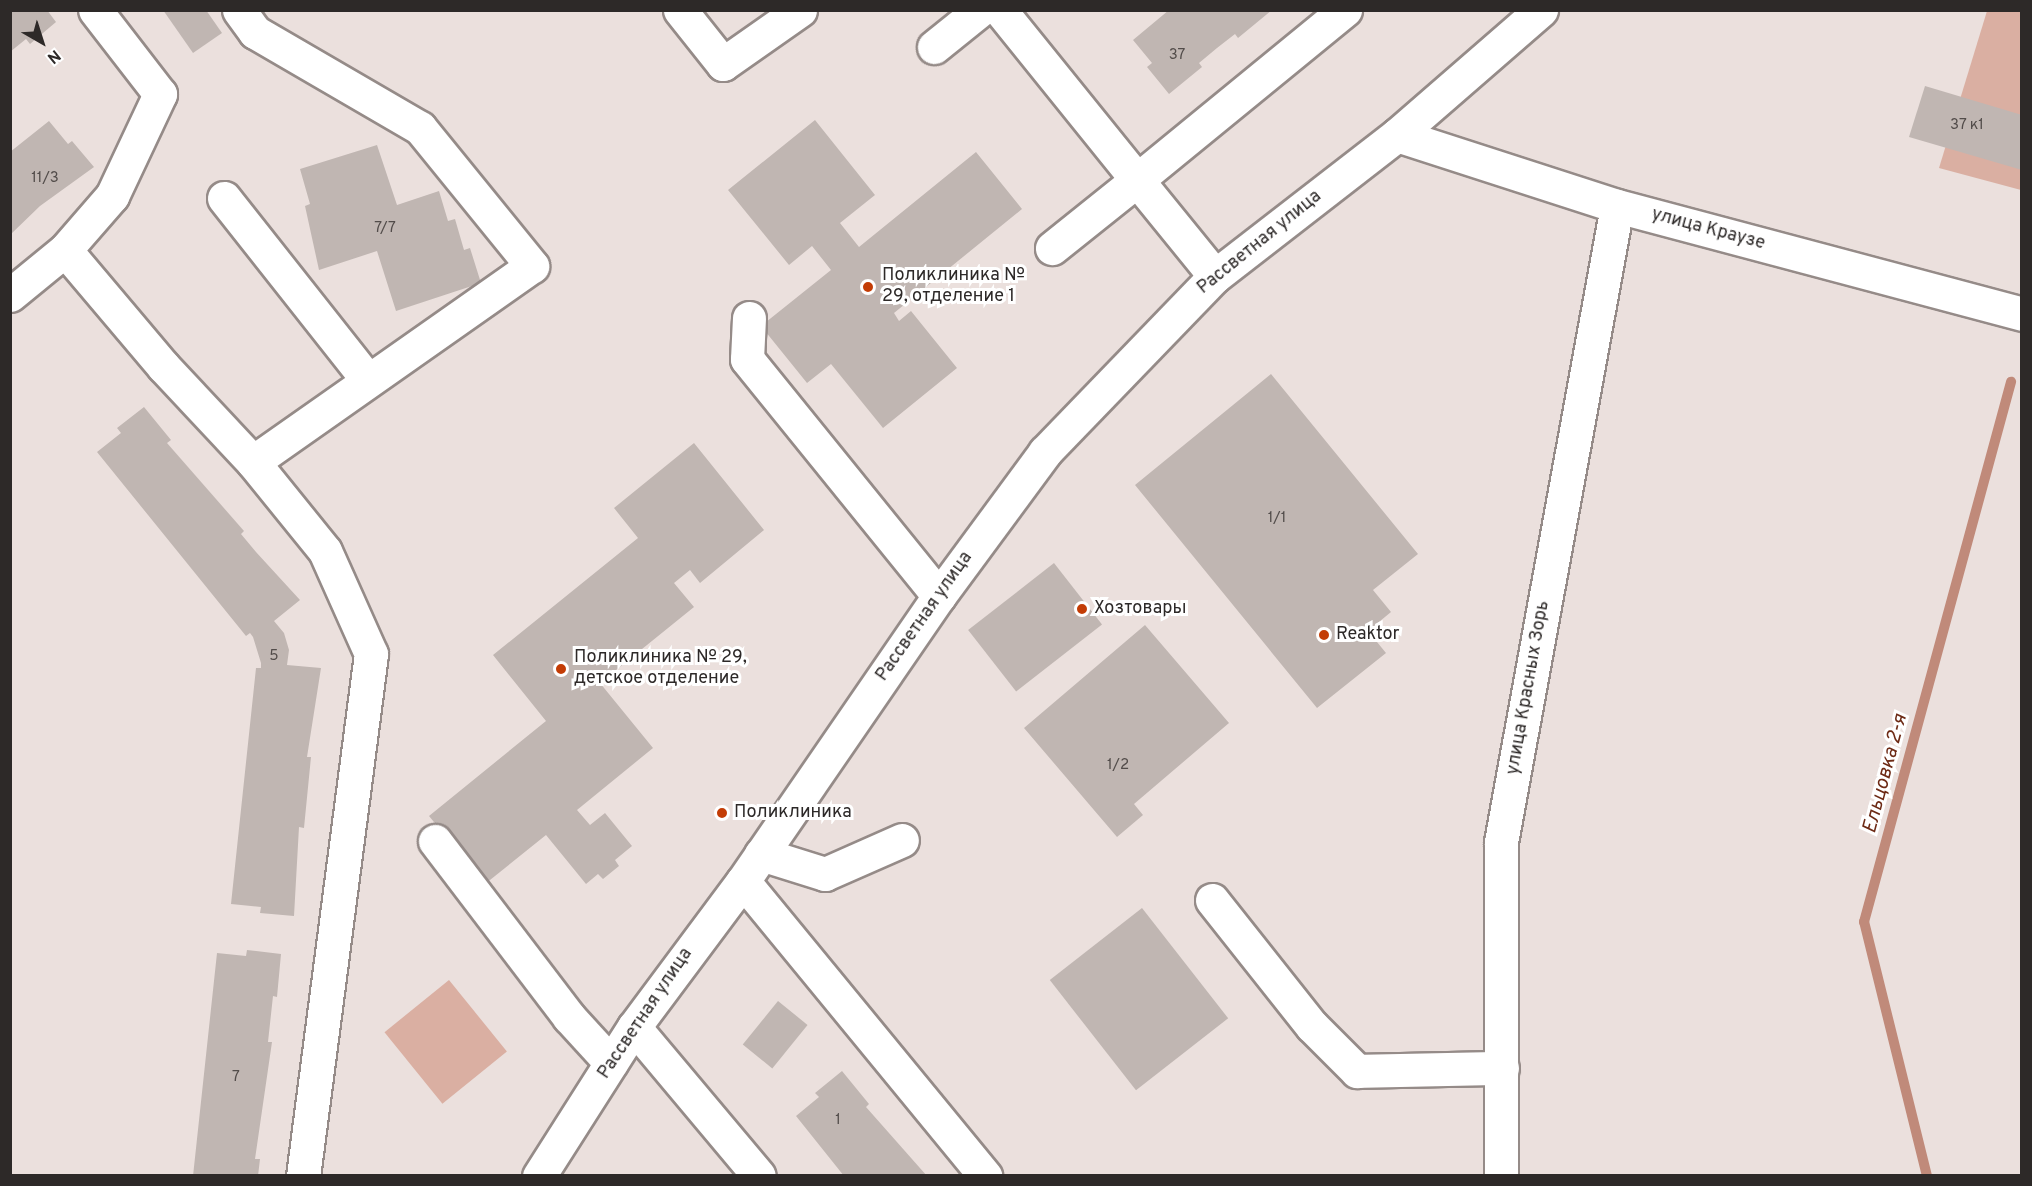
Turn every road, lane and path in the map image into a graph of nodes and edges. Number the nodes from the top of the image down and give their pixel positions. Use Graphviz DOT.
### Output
graph roads {
  1 [pos="95,10"];
  2 [pos="239,10"];
  3 [pos="680,10"];
  4 [pos="800,10"];
  5 [pos="980,10"];
  6 [pos="1000,10"];
  7 [pos="1346,10"];
  8 [pos="1541,10"];
  9 [pos="934,47"];
  10 [pos="1397,135"];
  11 [pos="1137,180"];
  12 [pos="224,198"];
  13 [pos="1617,206"];
  14 [pos="1052,248"];
  15 [pos="65,250"];
  16 [pos="1215,276"];
  17 [pos="10,295"];
  18 [pos="2022,314"];
  19 [pos="748,318"];
  20 [pos="367,380"];
  21 [pos="253,462"];
  22 [pos="939,596"];
  23 [pos="902,840"];
  24 [pos="435,841"];
  25 [pos="761,854"];
  26 [pos="743,881"];
  27 [pos="1212,900"];
  28 [pos="634,1027"];
  29 [pos="611,1063"];
  30 [pos="1502,1068"];
  31 [pos="303,1176"];
  32 [pos="539,1176"];
  33 [pos="759,1176"];
  34 [pos="985,1176"];
  35 [pos="1501,1176"];
  1 -- 15 [label="main road"];
  2 -- 20 [label="main road"];
  3 -- 4 [label="main road"];
  5 -- 9 [label="main road"];
  6 -- 11 [label="main road"];
  7 -- 11 [label="main road"];
  8 -- 10 [label="main road, Рассветная улица"];
  10 -- 13 [label="main road, улица Краузе"];
  10 -- 16 [label="main road, Рассветная улица"];
  11 -- 14 [label="main road"];
  11 -- 16 [label="main road"];
  12 -- 20 [label="main road"];
  13 -- 18 [label="main road, улица Краузе"];
  13 -- 30 [label="main road, улица Красных Зорь"];
  15 -- 17 [label="main road"];
  15 -- 21 [label="main road"];
  16 -- 22 [label="main road, Рассветная улица"];
  19 -- 22 [label="main road"];
  20 -- 21 [label="main road"];
  21 -- 31 [label="main road"];
  22 -- 25 [label="main road, Рассветная улица"];
  23 -- 25 [label="main road"];
  24 -- 29 [label="main road"];
  25 -- 26 [label="main road, Рассветная улица"];
  26 -- 28 [label="main road, Рассветная улица"];
  26 -- 34 [label="main road"];
  27 -- 30 [label="main road"];
  28 -- 29 [label="main road, Рассветная улица"];
  28 -- 33 [label="main road"];
  29 -- 32 [label="main road, Рассветная улица"];
  30 -- 35 [label="main road, улица Красных Зорь"];
}
